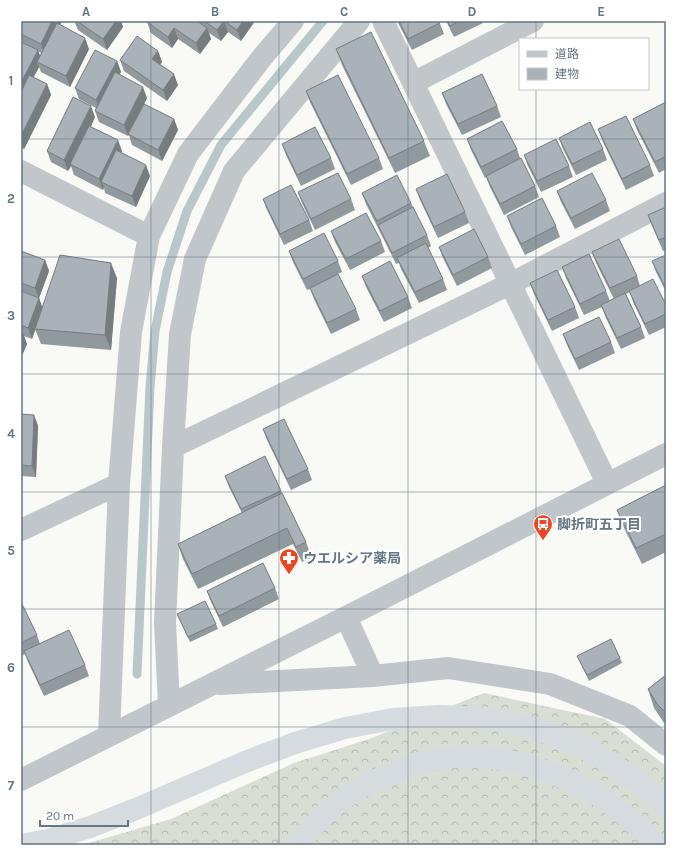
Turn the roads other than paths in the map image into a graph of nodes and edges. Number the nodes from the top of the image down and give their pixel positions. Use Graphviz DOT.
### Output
graph roads {
  1 [pos="293,21"];
  2 [pos="359,21"];
  3 [pos="383,21"];
  4 [pos="533,21"];
  5 [pos="413,83"];
  6 [pos="21,172"];
  7 [pos="666,203"];
  8 [pos="149,236"];
  9 [pos="510,284"];
  10 [pos="173,447"];
  11 [pos="666,454"];
  12 [pos="607,483"];
  13 [pos="119,484"];
  14 [pos="21,530"];
  15 [pos="346,617"];
  16 [pos="373,676"];
  17 [pos="210,684"];
  18 [pos="169,705"];
  19 [pos="109,736"];
  20 [pos="666,745"];
  21 [pos="21,780"];
  22 [pos="666,806"];
  23 [pos="21,845"];
  24 [pos="297,845"];
  25 [pos="657,845"];
  1 -- 8 [label="street"];
  2 -- 10 [label="street"];
  3 -- 5 [label="street"];
  4 -- 5 [label="street"];
  5 -- 9 [label="street"];
  6 -- 8 [label="street"];
  7 -- 9 [label="street"];
  8 -- 13 [label="street"];
  9 -- 10 [label="street"];
  9 -- 12 [label="street"];
  10 -- 18 [label="street"];
  11 -- 12 [label="street"];
  12 -- 15 [label="street"];
  13 -- 14 [label="street"];
  13 -- 19 [label="street"];
  15 -- 16 [label="street"];
  15 -- 17 [label="street"];
  16 -- 17 [label="street"];
  16 -- 20 [label="street"];
  17 -- 18 [label="street"];
  18 -- 19 [label="street"];
  19 -- 21 [label="street"];
  22 -- 23 [label="highway"];
  24 -- 25 [label="highway"];
}
